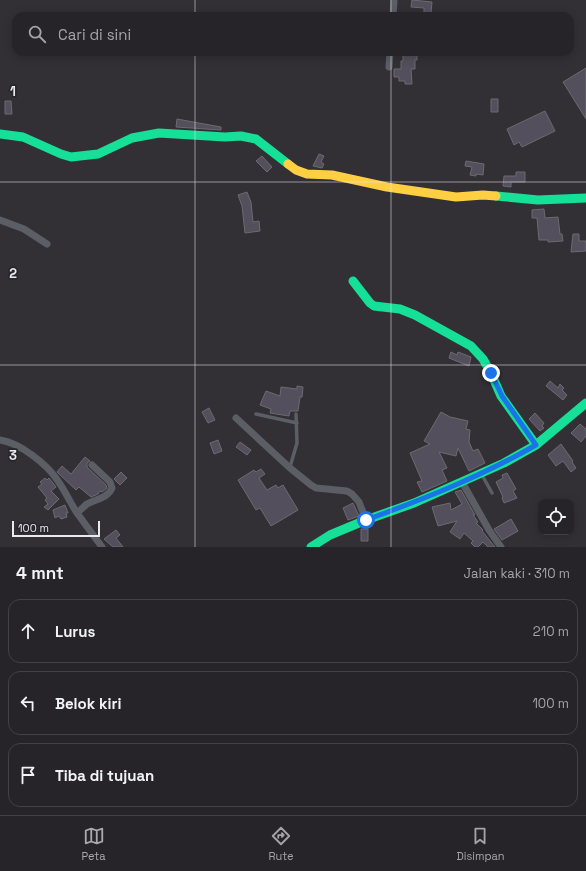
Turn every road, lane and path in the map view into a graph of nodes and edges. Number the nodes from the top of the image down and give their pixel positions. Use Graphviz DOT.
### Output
graph roads {
  1 [pos="394,0"];
  2 [pos="393,12"];
  3 [pos="390,56"];
  4 [pos="389,67"];
  5 [pos="0,134"];
  6 [pos="586,198"];
  7 [pos="0,220"];
  8 [pos="47,244"];
  9 [pos="353,281"];
  10 [pos="586,403"];
  11 [pos="256,414"];
  12 [pos="296,414"];
  13 [pos="236,418"];
  14 [pos="297,424"];
  15 [pos="0,440"];
  16 [pos="536,445"];
  17 [pos="92,465"];
  18 [pos="290,468"];
  19 [pos="481,474"];
  20 [pos="462,482"];
  21 [pos="492,493"];
  22 [pos="77,513"];
  23 [pos="366,520"];
  24 [pos="102,547"];
  25 [pos="311,547"];
  26 [pos="501,547"];
  1 -- 2 [label="street"];
  3 -- 4 [label="street"];
  5 -- 6 [label="street"];
  7 -- 8 [label="street"];
  9 -- 16 [label="street"];
  10 -- 16 [label="street"];
  11 -- 14 [label="lane"];
  12 -- 14 [label="lane"];
  13 -- 18 [label="street"];
  14 -- 18 [label="lane"];
  15 -- 22 [label="street"];
  16 -- 19 [label="street"];
  17 -- 22 [label="street"];
  18 -- 23 [label="street"];
  19 -- 20 [label="street"];
  19 -- 21 [label="lane"];
  20 -- 23 [label="street"];
  20 -- 26 [label="street"];
  22 -- 24 [label="street"];
  23 -- 25 [label="street"];
}
